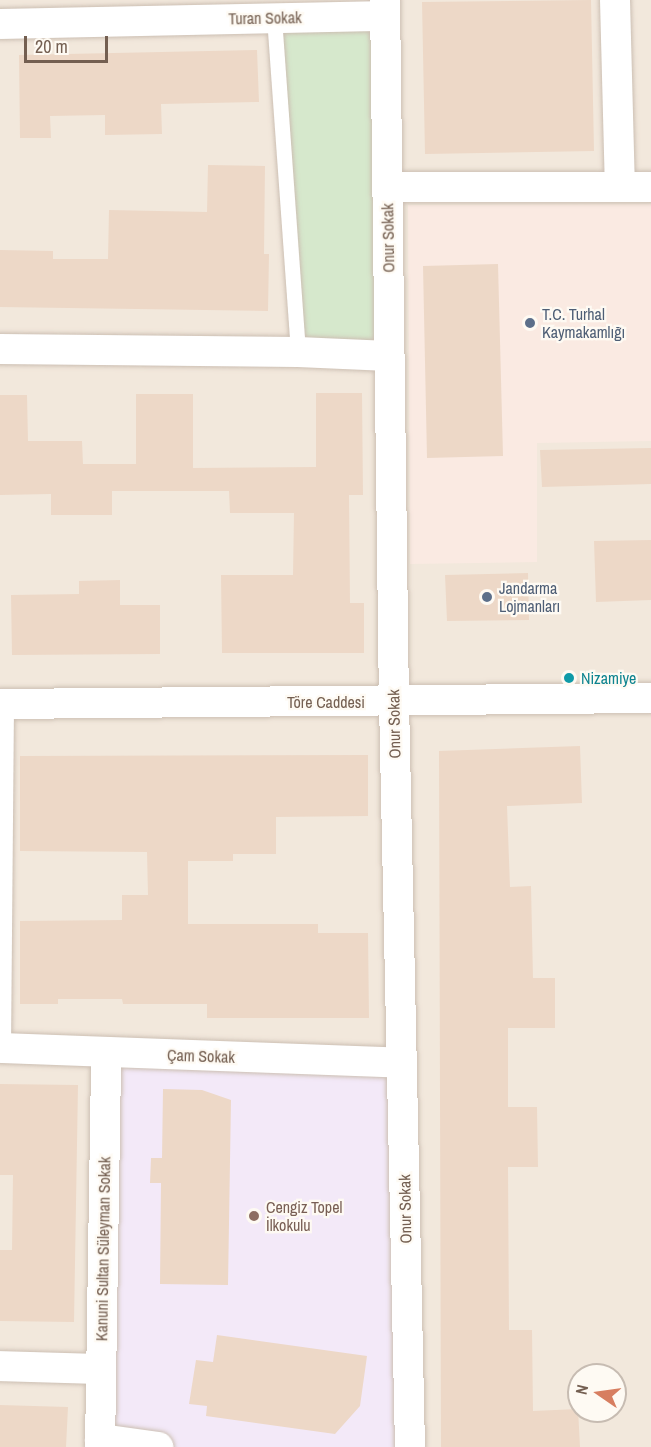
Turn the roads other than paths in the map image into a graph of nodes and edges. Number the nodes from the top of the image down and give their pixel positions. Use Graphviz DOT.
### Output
graph roads {
  1 [pos="615,0"];
  2 [pos="385,8"];
  3 [pos="274,17"];
  4 [pos="0,24"];
  5 [pos="387,187"];
  6 [pos="620,187"];
  7 [pos="651,187"];
  8 [pos="0,349"];
  9 [pos="298,352"];
  10 [pos="389,356"];
  11 [pos="651,698"];
  12 [pos="394,702"];
  13 [pos="3,704"];
  14 [pos="2,1048"];
  15 [pos="106,1052"];
  16 [pos="402,1063"];
  17 [pos="0,1366"];
  18 [pos="101,1370"];
  19 [pos="100,1443"];
  20 [pos="158,1447"];
  21 [pos="410,1447"];
  1 -- 6 [label="street"];
  2 -- 3 [label="street, Turan Sokak"];
  2 -- 5 [label="street, Onur Sokak"];
  3 -- 4 [label="street, Turan Sokak"];
  3 -- 9 [label="lane"];
  5 -- 6 [label="street"];
  5 -- 10 [label="street, Onur Sokak"];
  6 -- 7 [label="street"];
  8 -- 9 [label="street"];
  9 -- 10 [label="street"];
  10 -- 12 [label="street, Onur Sokak"];
  11 -- 12 [label="street, Töre Caddesi"];
  12 -- 13 [label="street, Töre Caddesi"];
  12 -- 16 [label="street, Onur Sokak"];
  13 -- 14 [label="lane"];
  14 -- 15 [label="street, Çam Sokak"];
  15 -- 16 [label="street, Çam Sokak"];
  15 -- 18 [label="street, Kanuni Sultan Süleyman Sokak"];
  16 -- 21 [label="street, Onur Sokak"];
  17 -- 18 [label="street"];
  18 -- 19 [label="street, Kanuni Sultan Süleyman Sokak"];
  19 -- 20 [label="street"];
}
